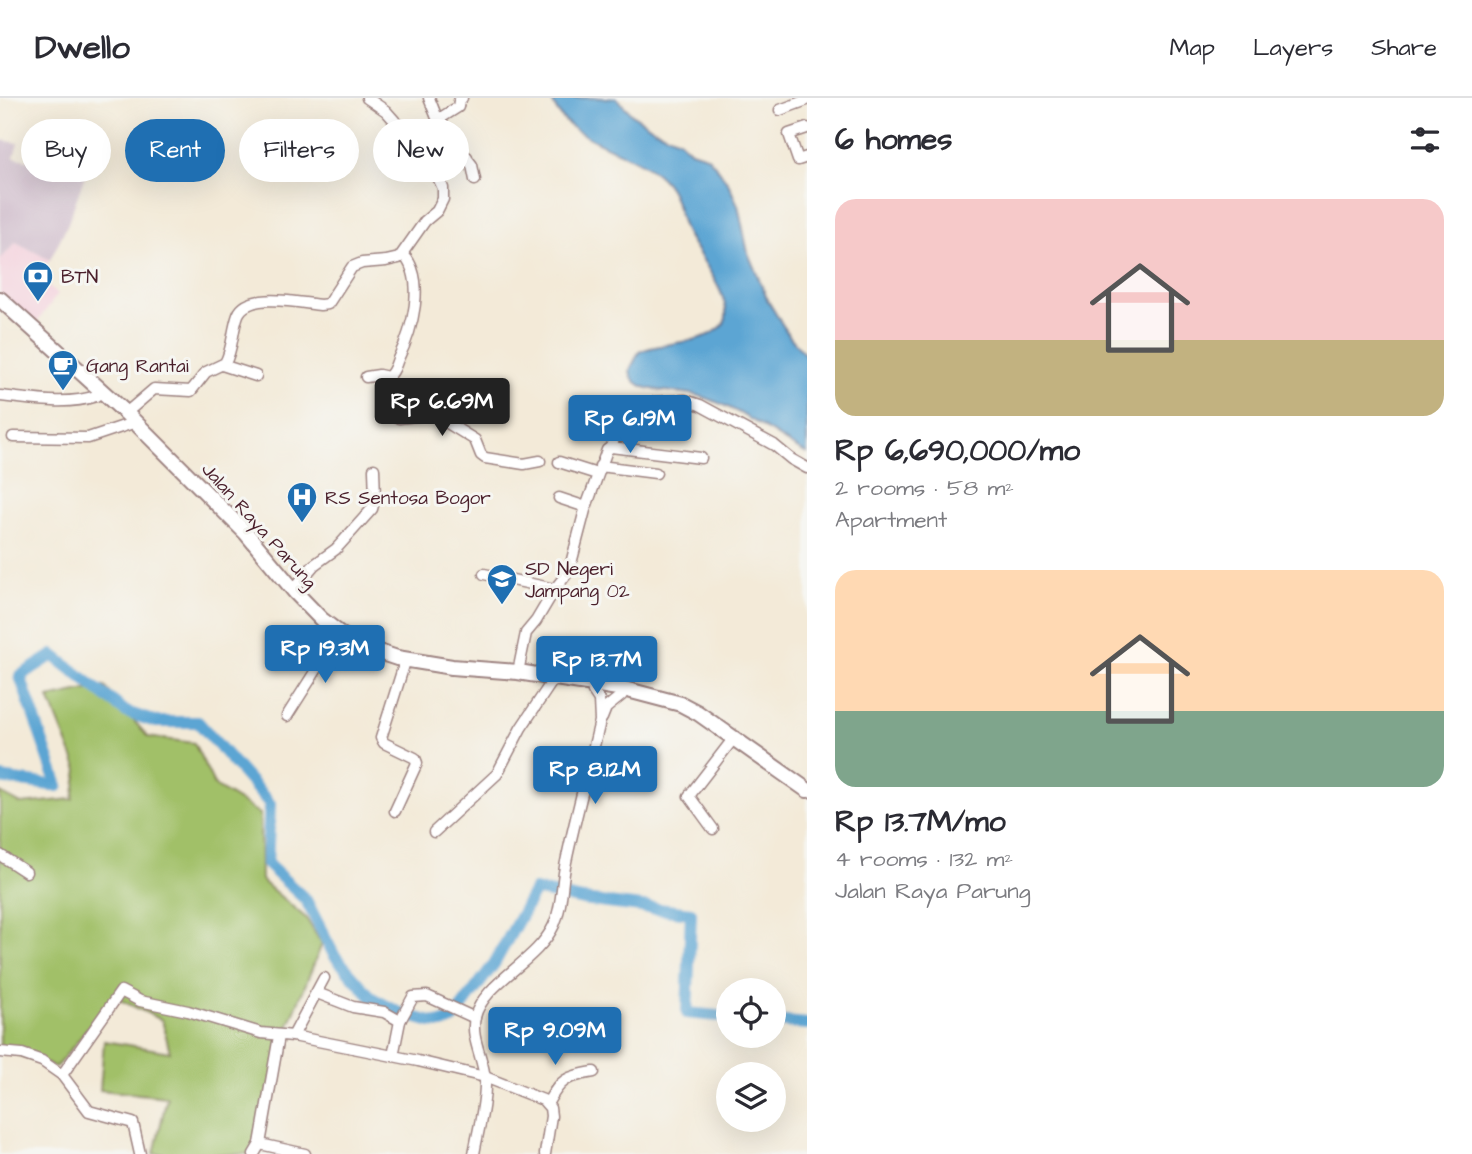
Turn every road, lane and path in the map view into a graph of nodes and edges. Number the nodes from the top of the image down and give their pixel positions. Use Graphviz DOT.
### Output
graph roads {
  1 [pos="368,98"];
  2 [pos="429,98"];
  3 [pos="462,98"];
  4 [pos="800,100"];
  5 [pos="780,110"];
  6 [pos="393,119"];
  7 [pos="439,119"];
  8 [pos="440,119"];
  9 [pos="807,128"];
  10 [pos="807,157"];
  11 [pos="469,160"];
  12 [pos="475,180"];
  13 [pos="441,182"];
  14 [pos="403,254"];
  15 [pos="0,299"];
  16 [pos="0,310"];
  17 [pos="222,365"];
  18 [pos="256,376"];
  19 [pos="366,377"];
  20 [pos="387,377"];
  21 [pos="96,396"];
  22 [pos="0,397"];
  23 [pos="128,418"];
  24 [pos="13,438"];
  25 [pos="611,447"];
  26 [pos="701,458"];
  27 [pos="540,461"];
  28 [pos="559,462"];
  29 [pos="807,468"];
  30 [pos="374,469"];
  31 [pos="599,470"];
  32 [pos="656,473"];
  33 [pos="559,498"];
  34 [pos="586,507"];
  35 [pos="261,556"];
  36 [pos="484,574"];
  37 [pos="555,589"];
  38 [pos="293,590"];
  39 [pos="337,637"];
  40 [pos="404,665"];
  41 [pos="518,672"];
  42 [pos="551,683"];
  43 [pos="593,691"];
  44 [pos="622,695"];
  45 [pos="287,716"];
  46 [pos="600,721"];
  47 [pos="730,743"];
  48 [pos="807,790"];
  49 [pos="807,797"];
  50 [pos="395,811"];
  51 [pos="713,829"];
  52 [pos="433,832"];
  53 [pos="0,855"];
  54 [pos="26,872"];
  55 [pos="324,978"];
  56 [pos="317,993"];
  57 [pos="470,1015"];
  58 [pos="401,1021"];
  59 [pos="279,1036"];
  60 [pos="293,1036"];
  61 [pos="0,1052"];
  62 [pos="393,1056"];
  63 [pos="594,1072"];
  64 [pos="62,1075"];
  65 [pos="485,1077"];
  66 [pos="547,1104"];
  67 [pos="260,1144"];
  68 [pos="140,1154"];
  69 [pos="254,1154"];
  70 [pos="305,1154"];
  71 [pos="474,1154"];
  72 [pos="545,1154"];
  1 -- 6 [label="street"];
  2 -- 7 [label="street"];
  3 -- 8 [label="street"];
  4 -- 5 [label="street"];
  9 -- 10 [label="street"];
  11 -- 12 [label="street"];
  13 -- 14 [label="street"];
  14 -- 17 [label="street"];
  14 -- 20 [label="street"];
  15 -- 23 [label="highway, Jalan Raya Parung"];
  16 -- 21 [label="highway, Jalan Raya Parung"];
  17 -- 18 [label="street"];
  17 -- 23 [label="street"];
  19 -- 20 [label="street"];
  20 -- 27 [label="street"];
  21 -- 22 [label="street"];
  21 -- 23 [label="highway, Jalan Raya Parung"];
  23 -- 24 [label="street"];
  23 -- 35 [label="highway, Jalan Raya Parung"];
  25 -- 26 [label="street"];
  25 -- 29 [label="street"];
  25 -- 31 [label="street"];
  28 -- 31 [label="street"];
  30 -- 38 [label="street"];
  31 -- 32 [label="street"];
  31 -- 34 [label="street"];
  33 -- 34 [label="street"];
  34 -- 37 [label="street"];
  35 -- 38 [label="highway, Jalan Raya Parung"];
  35 -- 39 [label="highway, Jalan Raya Parung"];
  36 -- 37 [label="street"];
  37 -- 41 [label="street"];
  38 -- 41 [label="highway, Jalan Raya Parung"];
  39 -- 40 [label="highway, Jalan Raya Parung"];
  39 -- 45 [label="street"];
  40 -- 42 [label="highway, Jalan Raya Parung"];
  40 -- 50 [label="street"];
  41 -- 48 [label="highway, Jalan Raya Parung"];
  42 -- 43 [label="highway, Jalan Raya Parung"];
  42 -- 52 [label="street"];
  43 -- 44 [label="highway, Jalan Raya Parung"];
  43 -- 46 [label="street"];
  44 -- 46 [label="street"];
  44 -- 47 [label="highway, Jalan Raya Parung"];
  46 -- 57 [label="street"];
  47 -- 49 [label="highway, Jalan Raya Parung"];
  47 -- 51 [label="street"];
  53 -- 54 [label="street"];
  55 -- 56 [label="street"];
  56 -- 58 [label="street"];
  56 -- 60 [label="street"];
  57 -- 58 [label="street"];
  57 -- 65 [label="street"];
  58 -- 62 [label="street"];
  59 -- 60 [label="street"];
  59 -- 64 [label="street"];
  59 -- 67 [label="street"];
  60 -- 62 [label="street"];
  61 -- 64 [label="street"];
  62 -- 65 [label="street"];
  63 -- 66 [label="street"];
  64 -- 68 [label="street"];
  65 -- 66 [label="street"];
  65 -- 71 [label="street"];
  66 -- 72 [label="street"];
  67 -- 69 [label="street"];
  67 -- 70 [label="street"];
}
